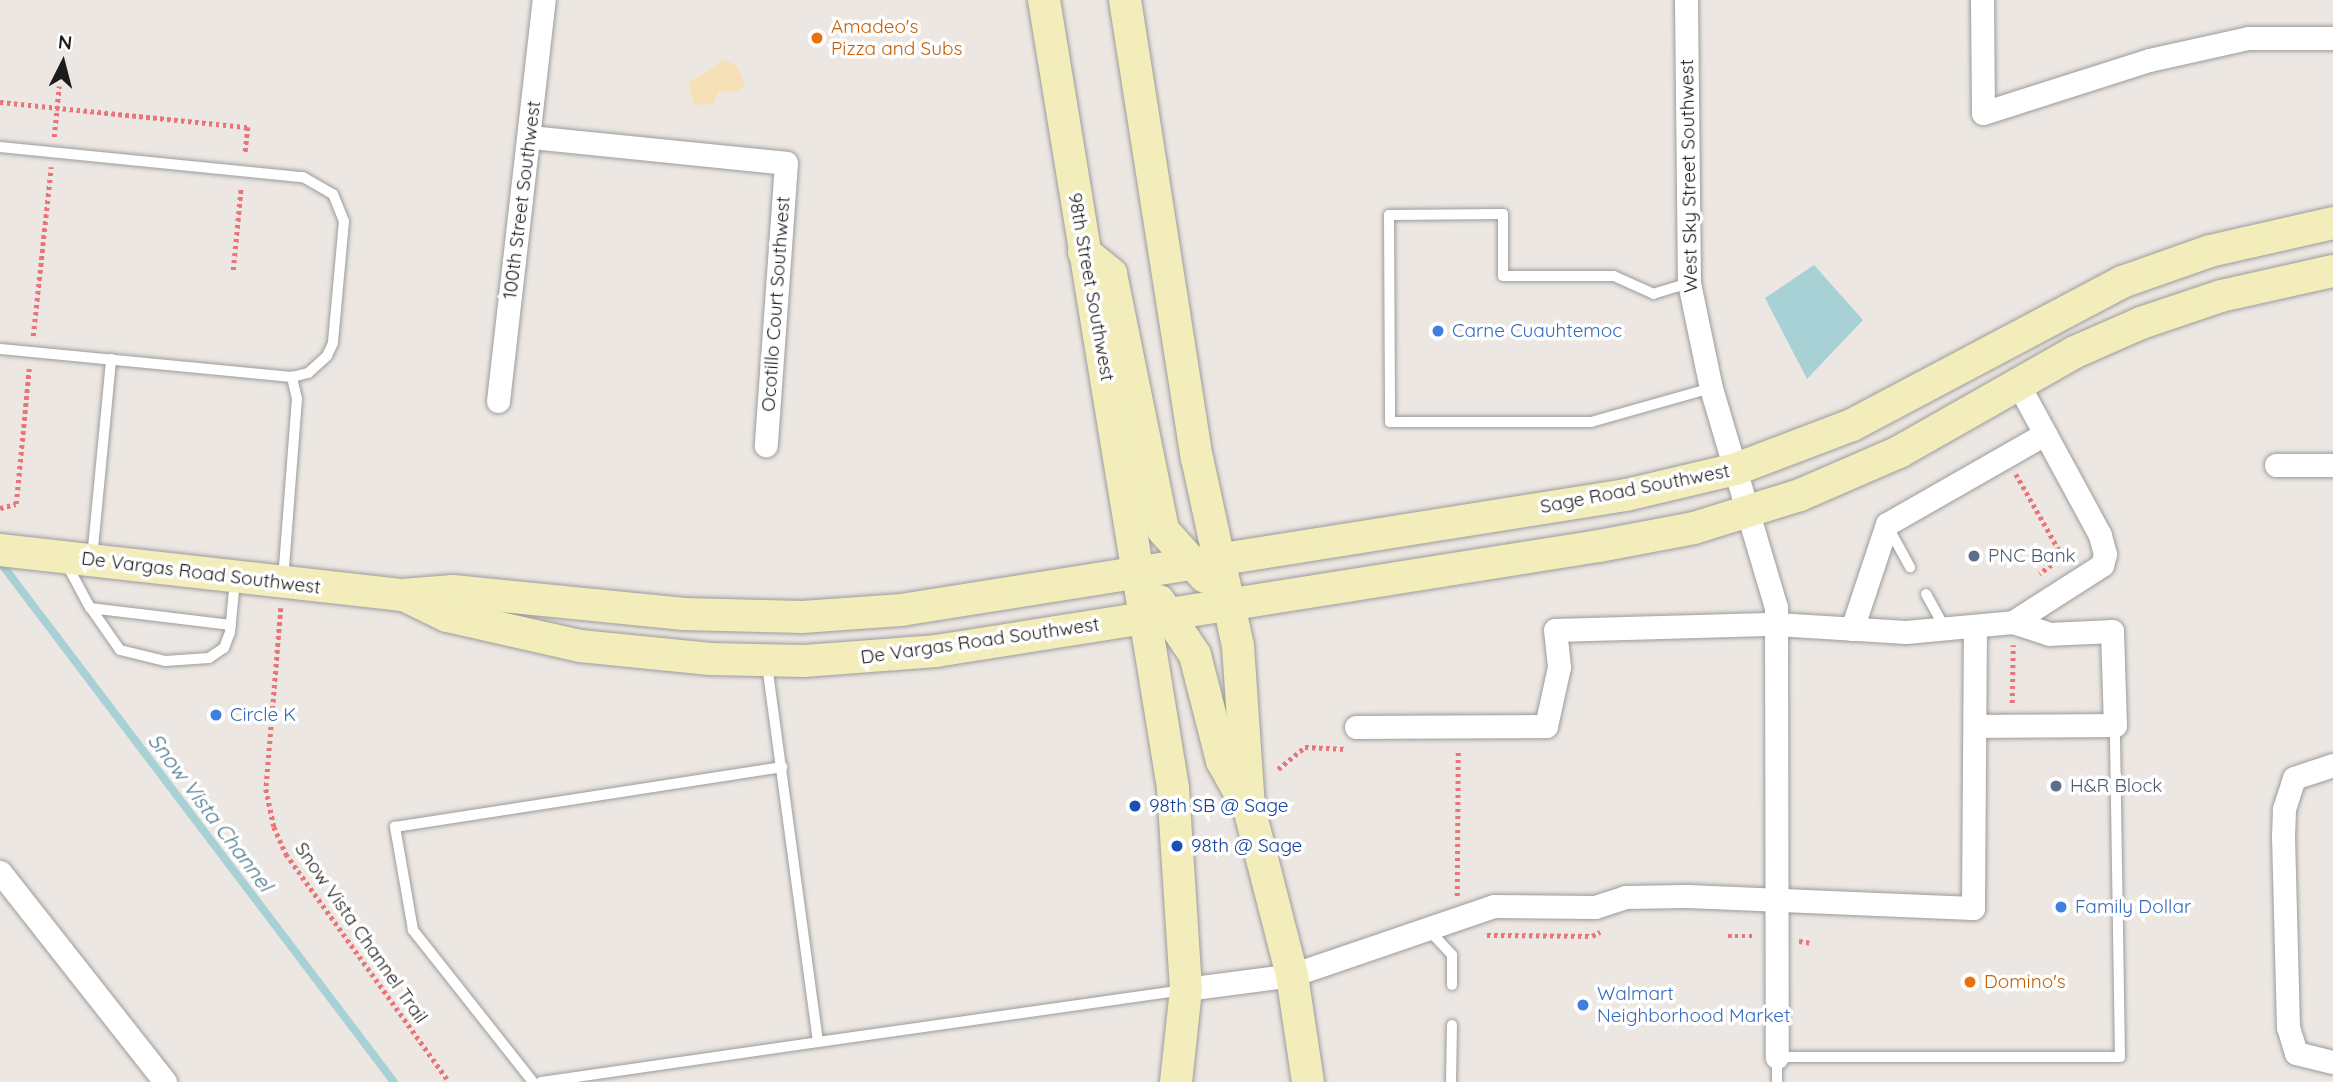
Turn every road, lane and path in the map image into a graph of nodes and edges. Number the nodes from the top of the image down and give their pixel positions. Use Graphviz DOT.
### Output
graph roads {
  1 [pos="544,0"];
  2 [pos="1044,0"];
  3 [pos="1125,0"];
  4 [pos="1686,0"];
  5 [pos="1982,0"];
  6 [pos="2333,38"];
  7 [pos="59,86"];
  8 [pos="531,137"];
  9 [pos="0,147"];
  10 [pos="52,152"];
  11 [pos="2333,223"];
  12 [pos="1084,252"];
  13 [pos="2333,271"];
  14 [pos="1689,283"];
  15 [pos="0,349"];
  16 [pos="31,351"];
  17 [pos="111,359"];
  18 [pos="292,377"];
  19 [pos="2019,386"];
  20 [pos="1711,388"];
  21 [pos="498,401"];
  22 [pos="2045,433"];
  23 [pos="766,445"];
  24 [pos="2007,456"];
  25 [pos="2276,465"];
  26 [pos="2333,465"];
  27 [pos="1736,469"];
  28 [pos="0,508"];
  29 [pos="1749,513"];
  30 [pos="1887,524"];
  31 [pos="0,550"];
  32 [pos="69,557"];
  33 [pos="1207,562"];
  34 [pos="1910,567"];
  35 [pos="1141,574"];
  36 [pos="235,577"];
  37 [pos="2031,580"];
  38 [pos="283,583"];
  39 [pos="1926,594"];
  40 [pos="402,595"];
  41 [pos="1230,606"];
  42 [pos="90,608"];
  43 [pos="1158,617"];
  44 [pos="2013,622"];
  45 [pos="1776,624"];
  46 [pos="231,625"];
  47 [pos="1975,626"];
  48 [pos="1852,629"];
  49 [pos="1945,629"];
  50 [pos="766,660"];
  51 [pos="2115,725"];
  52 [pos="1976,726"];
  53 [pos="2014,726"];
  54 [pos="1355,738"];
  55 [pos="1445,748"];
  56 [pos="2333,765"];
  57 [pos="782,767"];
  58 [pos="1278,769"];
  59 [pos="1249,808"];
  60 [pos="0,872"];
  61 [pos="1774,900"];
  62 [pos="1464,916"];
  63 [pos="1610,925"];
  64 [pos="1425,926"];
  65 [pos="1728,936"];
  66 [pos="1758,936"];
  67 [pos="1292,975"];
  68 [pos="1452,985"];
  69 [pos="1186,989"];
  70 [pos="1452,1026"];
  71 [pos="818,1042"];
  72 [pos="1777,1057"];
  73 [pos="2333,1062"];
  74 [pos="165,1082"];
  75 [pos="449,1082"];
  76 [pos="533,1082"];
  77 [pos="541,1082"];
  78 [pos="1176,1082"];
  79 [pos="1308,1082"];
  80 [pos="1451,1082"];
  81 [pos="1777,1082"];
  1 -- 8 [label="street, 100th Street Southwest"];
  2 -- 12 [label="street, 98th Street Southwest"];
  3 -- 33 [label="street"];
  4 -- 14 [label="street, West Sky Street Southwest"];
  5 -- 6 [label="street"];
  7 -- 10 [label="path"];
  8 -- 21 [label="street, 100th Street Southwest"];
  8 -- 23 [label="street, Ocotillo Court Southwest"];
  9 -- 10 [label="lane"];
  10 -- 16 [label="path"];
  10 -- 18 [label="lane"];
  11 -- 27 [label="street, Sage Road Southwest"];
  12 -- 33 [label="street"];
  12 -- 35 [label="street, 98th Street Southwest"];
  13 -- 19 [label="street"];
  14 -- 20 [label="street, West Sky Street Southwest"];
  14 -- 20 [label="lane"];
  15 -- 16 [label="lane"];
  16 -- 17 [label="lane"];
  16 -- 28 [label="path"];
  17 -- 18 [label="lane"];
  17 -- 32 [label="lane"];
  18 -- 38 [label="lane"];
  19 -- 22 [label="street"];
  19 -- 29 [label="street"];
  20 -- 27 [label="street, West Sky Street Southwest"];
  22 -- 24 [label="street"];
  22 -- 44 [label="street"];
  24 -- 30 [label="street"];
  24 -- 37 [label="path"];
  25 -- 26 [label="street"];
  27 -- 29 [label="street, West Sky Street Southwest"];
  27 -- 33 [label="street, Sage Road Southwest"];
  29 -- 41 [label="street"];
  29 -- 45 [label="street, West Sky Street Southwest"];
  30 -- 34 [label="lane"];
  30 -- 48 [label="street"];
  31 -- 32 [label="street, De Vargas Road Southwest"];
  32 -- 36 [label="street, De Vargas Road Southwest"];
  32 -- 42 [label="lane"];
  33 -- 35 [label="street, Sage Road Southwest"];
  33 -- 41 [label="street"];
  35 -- 40 [label="street, De Vargas Road Southwest"];
  35 -- 43 [label="street, 98th Street Southwest"];
  36 -- 38 [label="street, De Vargas Road Southwest"];
  36 -- 46 [label="lane"];
  38 -- 40 [label="street, De Vargas Road Southwest"];
  38 -- 75 [label="path, Snow Vista Channel Trail"];
  39 -- 49 [label="lane"];
  40 -- 50 [label="street, De Vargas Road Southwest"];
  41 -- 43 [label="street"];
  41 -- 59 [label="street"];
  42 -- 46 [label="lane"];
  42 -- 46 [label="lane"];
  43 -- 50 [label="street, De Vargas Road Southwest"];
  43 -- 59 [label="street"];
  43 -- 69 [label="street, 98th Street Southwest"];
  44 -- 47 [label="street"];
  44 -- 51 [label="street"];
  44 -- 53 [label="path"];
  45 -- 48 [label="street"];
  45 -- 54 [label="street"];
  45 -- 61 [label="street, West Sky Street Southwest"];
  47 -- 49 [label="street"];
  47 -- 52 [label="street"];
  48 -- 49 [label="street"];
  50 -- 57 [label="lane"];
  51 -- 53 [label="street"];
  51 -- 72 [label="lane"];
  52 -- 53 [label="street"];
  52 -- 61 [label="street"];
  54 -- 58 [label="path"];
  55 -- 62 [label="path"];
  56 -- 73 [label="street"];
  57 -- 71 [label="lane"];
  57 -- 76 [label="lane"];
  59 -- 67 [label="street"];
  60 -- 74 [label="street"];
  61 -- 62 [label="street"];
  61 -- 72 [label="street, West Sky Street Southwest"];
  62 -- 63 [label="path"];
  62 -- 64 [label="street"];
  64 -- 67 [label="street"];
  64 -- 68 [label="lane"];
  65 -- 66 [label="path"];
  67 -- 69 [label="street"];
  67 -- 79 [label="street"];
  69 -- 71 [label="lane"];
  69 -- 78 [label="street, 98th Street Southwest"];
  70 -- 80 [label="lane"];
  71 -- 77 [label="lane"];
  72 -- 81 [label="lane"];
}
